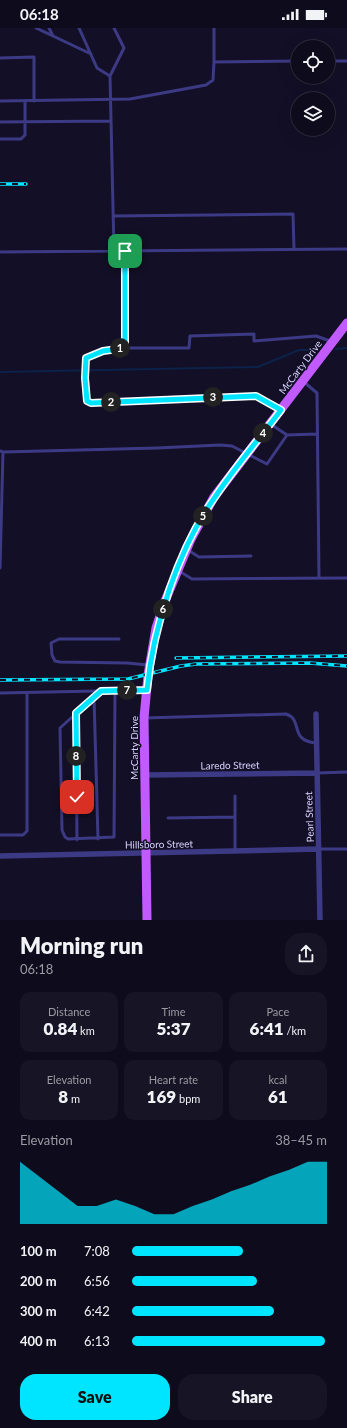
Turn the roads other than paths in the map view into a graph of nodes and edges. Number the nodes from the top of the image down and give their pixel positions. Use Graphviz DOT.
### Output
graph roads {
  1 [pos="36,28"];
  2 [pos="50,28"];
  3 [pos="79,28"];
  4 [pos="114,28"];
  5 [pos="214,28"];
  6 [pos="53,36"];
  7 [pos="91,54"];
  8 [pos="0,58"];
  9 [pos="347,60"];
  10 [pos="291,61"];
  11 [pos="335,61"];
  12 [pos="214,62"];
  13 [pos="110,76"];
  14 [pos="110,99"];
  15 [pos="0,101"];
  16 [pos="26,101"];
  17 [pos="34,101"];
  18 [pos="111,121"];
  19 [pos="0,122"];
  20 [pos="25,122"];
  21 [pos="0,139"];
  22 [pos="113,216"];
  23 [pos="294,249"];
  24 [pos="347,249"];
  25 [pos="114,251"];
  26 [pos="125,251"];
  27 [pos="0,252"];
  28 [pos="347,323"];
  29 [pos="333,342"];
  30 [pos="125,348"];
  31 [pos="303,381"];
  32 [pos="281,410"];
  33 [pos="270,424"];
  34 [pos="317,434"];
  35 [pos="287,435"];
  36 [pos="1,452"];
  37 [pos="248,454"];
  38 [pos="186,549"];
  39 [pos="251,556"];
  40 [pos="0,568"];
  41 [pos="177,570"];
  42 [pos="319,578"];
  43 [pos="347,578"];
  44 [pos="119,639"];
  45 [pos="150,666"];
  46 [pos="147,690"];
  47 [pos="101,691"];
  48 [pos="115,691"];
  49 [pos="0,693"];
  50 [pos="27,693"];
  51 [pos="94,698"];
  52 [pos="76,713"];
  53 [pos="316,714"];
  54 [pos="144,718"];
  55 [pos="316,742"];
  56 [pos="347,772"];
  57 [pos="316,773"];
  58 [pos="144,774"];
  59 [pos="235,796"];
  60 [pos="235,817"];
  61 [pos="168,818"];
  62 [pos="0,835"];
  63 [pos="98,839"];
  64 [pos="77,840"];
  65 [pos="319,849"];
  66 [pos="347,849"];
  67 [pos="235,852"];
  68 [pos="146,854"];
  69 [pos="0,856"];
  70 [pos="147,920"];
  71 [pos="320,920"];
  1 -- 6 [label="lane"];
  2 -- 6 [label="lane"];
  3 -- 7 [label="lane"];
  4 -- 13 [label="lane"];
  5 -- 12 [label="lane"];
  6 -- 7 [label="lane"];
  7 -- 13 [label="lane"];
  8 -- 17 [label="lane"];
  9 -- 11 [label="lane"];
  10 -- 12 [label="lane"];
  12 -- 14 [label="lane"];
  13 -- 14 [label="lane"];
  14 -- 17 [label="lane"];
  14 -- 18 [label="lane"];
  15 -- 16 [label="lane"];
  16 -- 17 [label="lane"];
  16 -- 20 [label="lane"];
  18 -- 20 [label="lane"];
  18 -- 22 [label="lane"];
  19 -- 20 [label="lane"];
  20 -- 21 [label="lane"];
  22 -- 23 [label="lane"];
  22 -- 25 [label="lane"];
  23 -- 24 [label="lane"];
  23 -- 26 [label="lane"];
  25 -- 26 [label="lane"];
  25 -- 27 [label="lane"];
  26 -- 30 [label="lane"];
  28 -- 29 [label="main road, McCarty Drive"];
  29 -- 30 [label="lane"];
  29 -- 31 [label="main road, McCarty Drive"];
  30 -- 32 [label="lane"];
  31 -- 32 [label="main road, McCarty Drive"];
  31 -- 34 [label="lane"];
  32 -- 33 [label="main road, McCarty Drive"];
  33 -- 35 [label="lane"];
  33 -- 37 [label="main road, McCarty Drive"];
  34 -- 35 [label="lane"];
  34 -- 42 [label="lane"];
  35 -- 37 [label="lane"];
  36 -- 37 [label="lane"];
  36 -- 40 [label="lane"];
  37 -- 38 [label="main road, McCarty Drive"];
  38 -- 39 [label="lane"];
  38 -- 41 [label="main road, McCarty Drive"];
  41 -- 42 [label="lane"];
  41 -- 45 [label="main road, McCarty Drive"];
  42 -- 43 [label="lane"];
  44 -- 45 [label="lane"];
  45 -- 46 [label="main road, McCarty Drive"];
  46 -- 48 [label="lane"];
  46 -- 54 [label="main road, McCarty Drive"];
  47 -- 48 [label="lane"];
  47 -- 50 [label="lane"];
  47 -- 51 [label="lane"];
  48 -- 63 [label="lane"];
  49 -- 50 [label="lane"];
  50 -- 62 [label="lane"];
  51 -- 52 [label="lane"];
  51 -- 63 [label="lane"];
  52 -- 64 [label="lane"];
  52 -- 64 [label="lane"];
  53 -- 55 [label="street, Pearl Street"];
  54 -- 55 [label="lane"];
  54 -- 58 [label="main road, McCarty Drive"];
  55 -- 57 [label="street, Pearl Street"];
  56 -- 57 [label="lane"];
  57 -- 58 [label="street, Laredo Street"];
  57 -- 65 [label="street, Pearl Street"];
  58 -- 68 [label="main road, McCarty Drive"];
  59 -- 60 [label="lane"];
  60 -- 61 [label="lane"];
  60 -- 67 [label="lane"];
  63 -- 64 [label="lane"];
  65 -- 66 [label="lane"];
  65 -- 67 [label="street, Hillsboro Street"];
  65 -- 71 [label="street, Pearl Street"];
  67 -- 68 [label="street, Hillsboro Street"];
  68 -- 69 [label="street, Hillsboro Street"];
  68 -- 70 [label="main road, McCarty Drive"];
}
